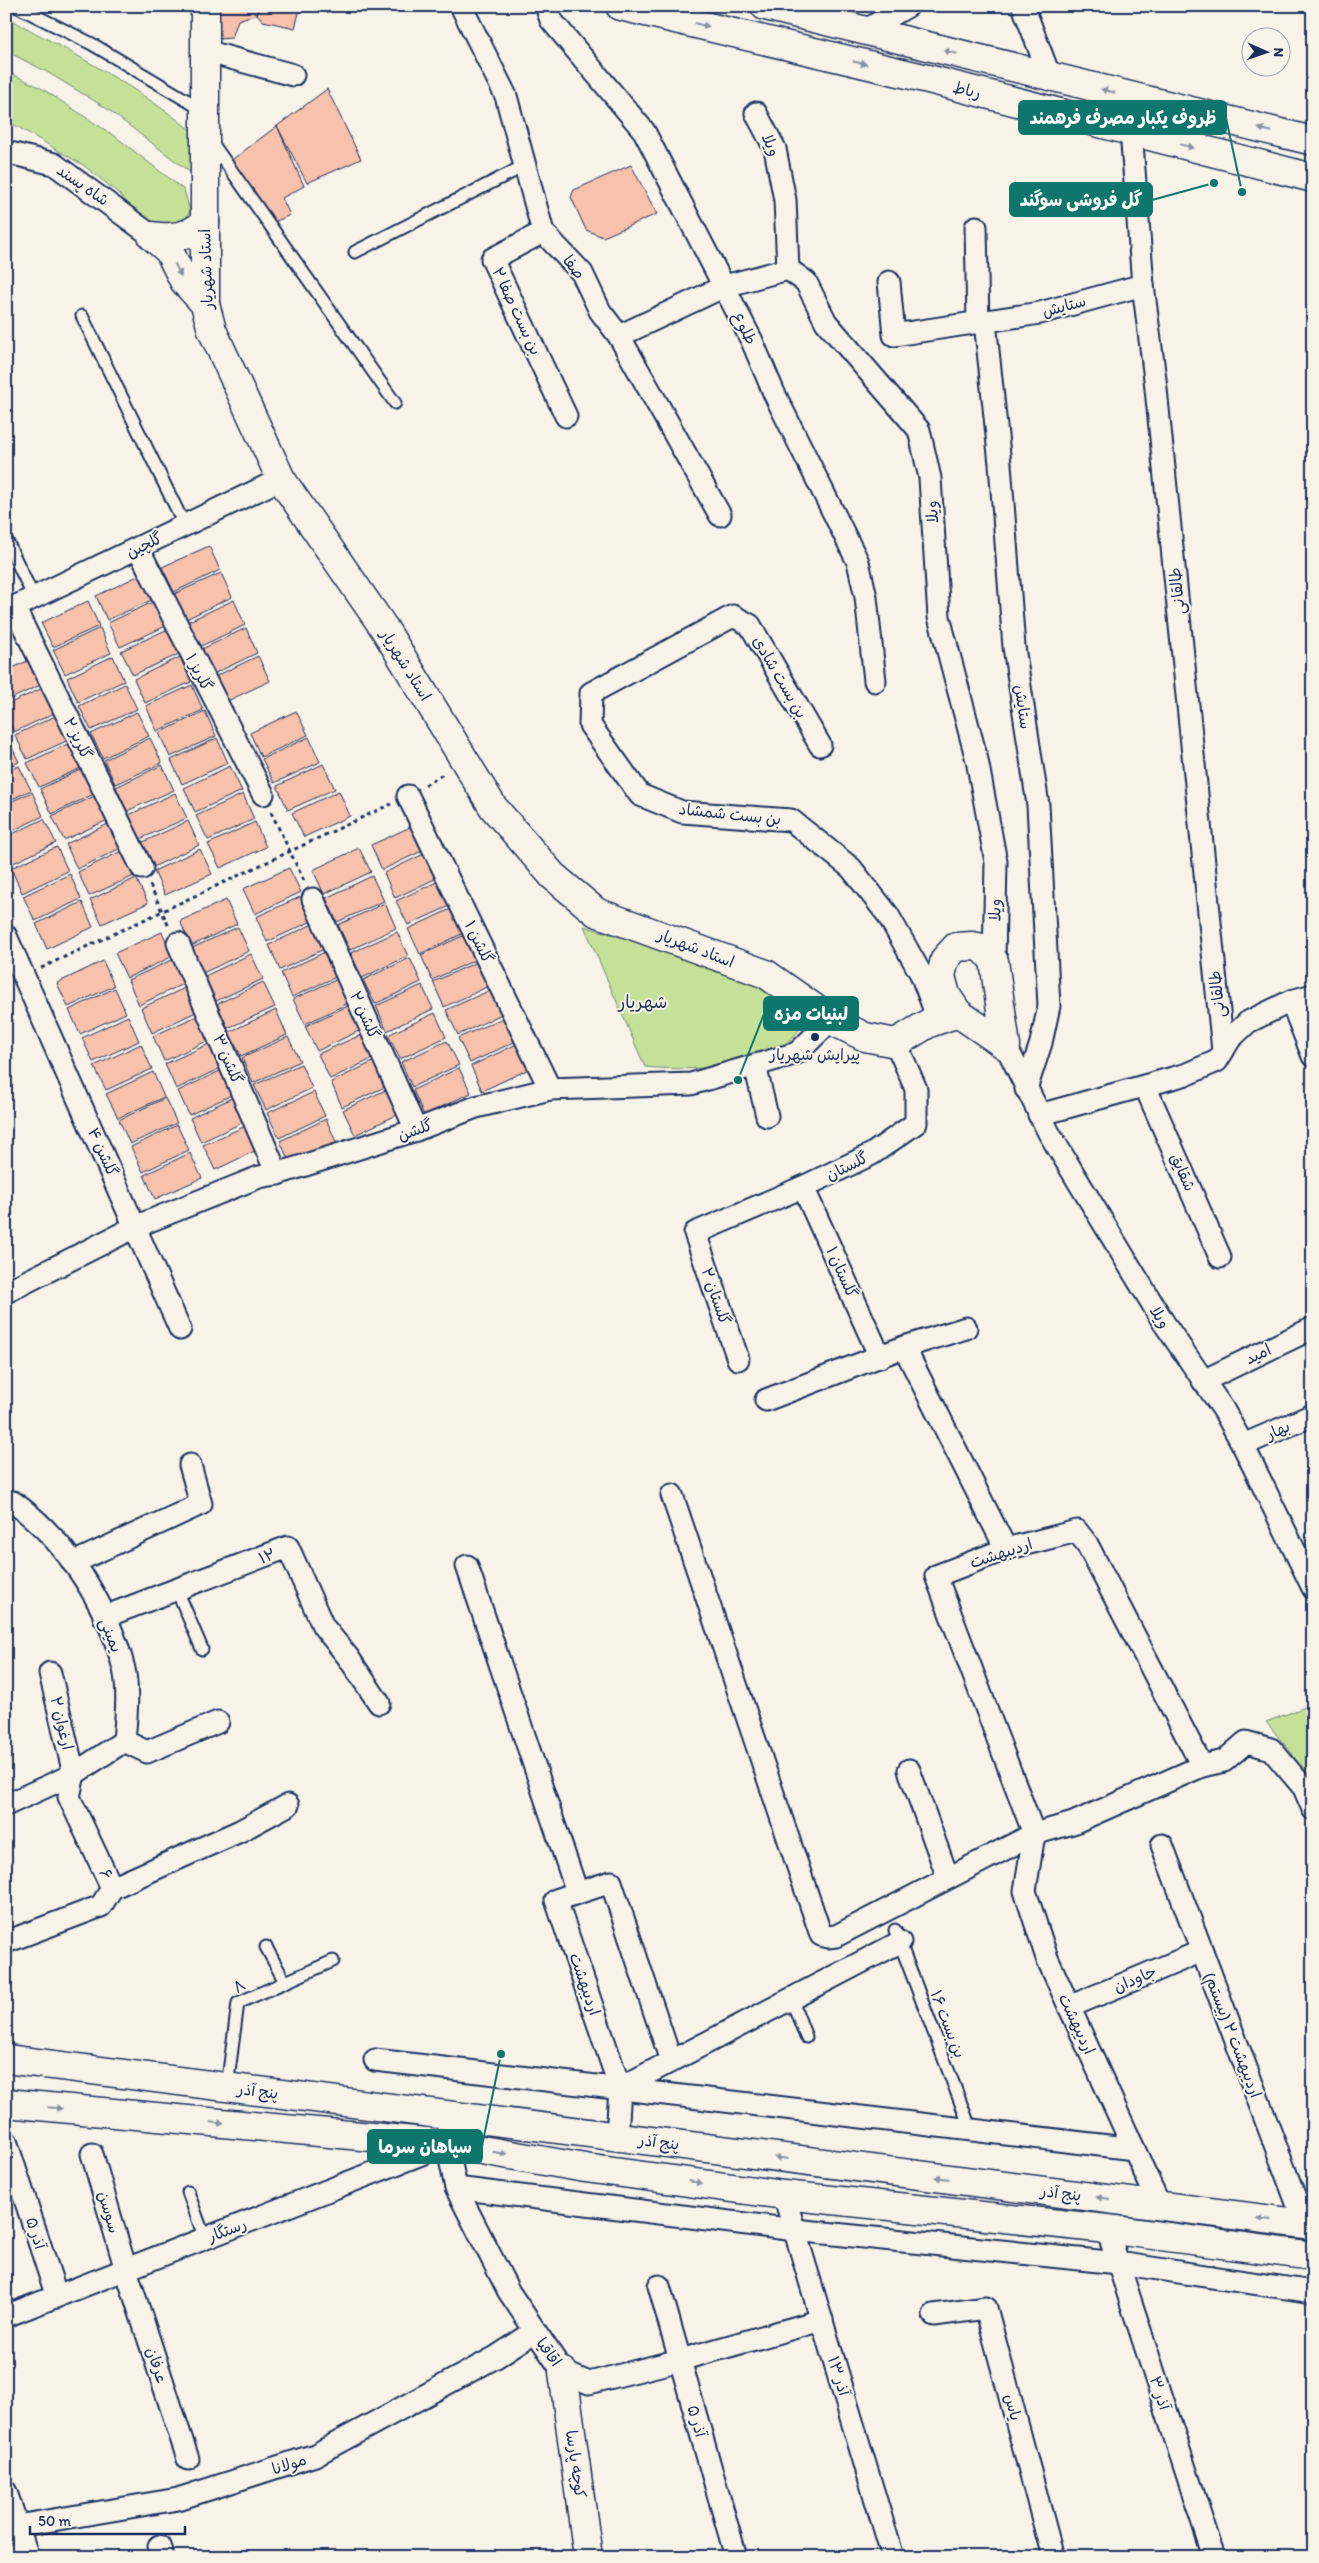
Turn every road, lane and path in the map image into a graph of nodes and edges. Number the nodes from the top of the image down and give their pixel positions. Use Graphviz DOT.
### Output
graph roads {
  1 [pos="16,6"];
  2 [pos="205,6"];
  3 [pos="461,6"];
  4 [pos="546,6"];
  5 [pos="620,6"];
  6 [pos="765,6"];
  7 [pos="908,6"];
  8 [pos="1023,6"];
  9 [pos="864,31"];
  10 [pos="205,51"];
  11 [pos="293,75"];
  12 [pos="1050,77"];
  13 [pos="756,113"];
  14 [pos="205,122"];
  15 [pos="1131,131"];
  16 [pos="1313,141"];
  17 [pos="6,152"];
  18 [pos="526,165"];
  19 [pos="1313,178"];
  20 [pos="205,222"];
  21 [pos="976,227"];
  22 [pos="543,232"];
  23 [pos="152,236"];
  24 [pos="355,252"];
  25 [pos="788,269"];
  26 [pos="889,282"];
  27 [pos="1142,285"];
  28 [pos="725,286"];
  29 [pos="204,304"];
  30 [pos="82,316"];
  31 [pos="981,322"];
  32 [pos="619,336"];
  33 [pos="395,403"];
  34 [pos="566,416"];
  35 [pos="281,479"];
  36 [pos="720,515"];
  37 [pos="185,526"];
  38 [pos="6,539"];
  39 [pos="138,548"];
  40 [pos="34,598"];
  41 [pos="10,609"];
  42 [pos="733,616"];
  43 [pos="875,681"];
  44 [pos="820,745"];
  45 [pos="464,760"];
  46 [pos="263,794"];
  47 [pos="408,796"];
  48 [pos="290,852"];
  49 [pos="142,868"];
  50 [pos="313,900"];
  51 [pos="162,912"];
  52 [pos="178,943"];
  53 [pos="8,946"];
  54 [pos="994,960"];
  55 [pos="24,976"];
  56 [pos="1313,995"];
  57 [pos="1291,1001"];
  58 [pos="948,1016"];
  59 [pos="831,1020"];
  60 [pos="896,1043"];
  61 [pos="1006,1046"];
  62 [pos="1223,1051"];
  63 [pos="1313,1056"];
  64 [pos="754,1065"];
  65 [pos="1145,1086"];
  66 [pos="550,1088"];
  67 [pos="1026,1089"];
  68 [pos="1039,1115"];
  69 [pos="767,1116"];
  70 [pos="416,1130"];
  71 [pos="278,1174"];
  72 [pos="803,1187"];
  73 [pos="137,1226"];
  74 [pos="695,1233"];
  75 [pos="1220,1258"];
  76 [pos="6,1292"];
  77 [pos="180,1328"];
  78 [pos="966,1328"];
  79 [pos="1313,1328"];
  80 [pos="904,1346"];
  81 [pos="880,1357"];
  82 [pos="738,1358"];
  83 [pos="1203,1381"];
  84 [pos="766,1400"];
  85 [pos="1313,1414"];
  86 [pos="1244,1445"];
  87 [pos="190,1465"];
  88 [pos="672,1495"];
  89 [pos="10,1502"];
  90 [pos="1006,1549"];
  91 [pos="73,1564"];
  92 [pos="467,1566"];
  93 [pos="1313,1588"];
  94 [pos="177,1590"];
  95 [pos="104,1617"];
  96 [pos="202,1649"];
  97 [pos="50,1673"];
  98 [pos="379,1703"];
  99 [pos="218,1722"];
  100 [pos="124,1741"];
  101 [pos="1202,1766"];
  102 [pos="909,1770"];
  103 [pos="74,1774"];
  104 [pos="6,1805"];
  105 [pos="288,1805"];
  106 [pos="1313,1809"];
  107 [pos="1034,1834"];
  108 [pos="1162,1845"];
  109 [pos="948,1878"];
  110 [pos="112,1888"];
  111 [pos="577,1892"];
  112 [pos="898,1936"];
  113 [pos="6,1942"];
  114 [pos="266,1948"];
  115 [pos="1202,1951"];
  116 [pos="333,1961"];
  117 [pos="285,1982"];
  118 [pos="791,1998"];
  119 [pos="1069,2007"];
  120 [pos="806,2037"];
  121 [pos="6,2059"];
  122 [pos="375,2060"];
  123 [pos="671,2061"];
  124 [pos="227,2087"];
  125 [pos="620,2088"];
  126 [pos="6,2103"];
  127 [pos="971,2130"];
  128 [pos="588,2133"];
  129 [pos="617,2137"];
  130 [pos="6,2141"];
  131 [pos="661,2142"];
  132 [pos="447,2144"];
  133 [pos="1134,2149"];
  134 [pos="92,2154"];
  135 [pos="585,2168"];
  136 [pos="655,2177"];
  137 [pos="456,2188"];
  138 [pos="188,2192"];
  139 [pos="784,2195"];
  140 [pos="1160,2206"];
  141 [pos="1309,2225"];
  142 [pos="1107,2229"];
  143 [pos="795,2230"];
  144 [pos="205,2239"];
  145 [pos="1313,2256"];
  146 [pos="1118,2263"];
  147 [pos="126,2270"];
  148 [pos="658,2286"];
  149 [pos="1312,2294"];
  150 [pos="57,2297"];
  151 [pos="934,2315"];
  152 [pos="6,2316"];
  153 [pos="822,2320"];
  154 [pos="534,2332"];
  155 [pos="680,2360"];
  156 [pos="563,2372"];
  157 [pos="188,2459"];
  158 [pos="6,2492"];
  159 [pos="18,2526"];
  160 [pos="20,2555"];
  161 [pos="588,2557"];
  162 [pos="736,2557"];
  163 [pos="893,2557"];
  164 [pos="1053,2557"];
  165 [pos="1214,2557"];
  1 -- 14 [label="lane"];
  2 -- 10 [label="main road, استاد شهریار"];
  3 -- 18 [label="street, صفا"];
  4 -- 28 [label="street, طلوع"];
  5 -- 15 [label="main road, رباط, one-way"];
  6 -- 9 [label="main road, رباط"];
  7 -- 9 [label="street"];
  8 -- 12 [label="street"];
  12 -- 9 [label="main road, رباط, one-way"];
  10 -- 11 [label="street"];
  10 -- 14 [label="main road, استاد شهریار"];
  16 -- 12 [label="main road, رباط, one-way"];
  13 -- 25 [label="street, ویلا"];
  14 -- 20 [label="main road, استاد شهریار"];
  14 -- 33 [label="lane"];
  15 -- 19 [label="main road, رباط, one-way"];
  15 -- 27 [label="street, طالقانی"];
  17 -- 23 [label="street, شاه پسند"];
  18 -- 22 [label="street, صفا"];
  18 -- 24 [label="lane"];
  20 -- 23 [label="main road"];
  20 -- 29 [label="main road, استاد شهریار"];
  21 -- 31 [label="street"];
  22 -- 32 [label="street, صفا"];
  22 -- 34 [label="street, بن بست صفا ۲"];
  23 -- 29 [label="main road, one-way"];
  25 -- 28 [label="street"];
  25 -- 54 [label="street, ویلا"];
  26 -- 31 [label="street, ستایش"];
  27 -- 31 [label="street, ستایش"];
  27 -- 62 [label="street, طالقانی"];
  28 -- 32 [label="street"];
  28 -- 43 [label="street, طلوع"];
  29 -- 35 [label="main road, استاد شهریار"];
  30 -- 37 [label="lane"];
  31 -- 67 [label="street, ستایش"];
  32 -- 36 [label="street, صفا"];
  35 -- 37 [label="street, گلچین"];
  35 -- 45 [label="main road, استاد شهریار"];
  37 -- 39 [label="street, گلچین"];
  38 -- 40 [label="lane"];
  39 -- 40 [label="street, گلچین"];
  39 -- 46 [label="street, گلریز ۱"];
  40 -- 41 [label="street, گلچین"];
  41 -- 49 [label="street, گلریز ۲"];
  42 -- 44 [label="street, بن بست شادی"];
  42 -- 58 [label="street, بن بست شمشاد"];
  45 -- 47 [label="path"];
  45 -- 59 [label="main road, استاد شهریار"];
  46 -- 48 [label="path"];
  47 -- 48 [label="path"];
  47 -- 66 [label="street, گلشن ۱"];
  48 -- 50 [label="path"];
  48 -- 51 [label="path"];
  49 -- 51 [label="path"];
  50 -- 70 [label="street, گلشن ۲"];
  51 -- 52 [label="path"];
  51 -- 55 [label="path"];
  52 -- 71 [label="street, گلشن ۳"];
  53 -- 55 [label="street, گلشن ۴"];
  54 -- 58 [label="main road"];
  54 -- 61 [label="main road"];
  55 -- 73 [label="street, گلشن ۴"];
  56 -- 57 [label="street"];
  57 -- 62 [label="street"];
  57 -- 63 [label="street"];
  58 -- 60 [label="main road"];
  58 -- 61 [label="main road"];
  59 -- 60 [label="main road, استاد شهریار"];
  59 -- 64 [label="street, گلشن"];
  60 -- 72 [label="street, گلستان"];
  61 -- 67 [label="street, ویلا"];
  62 -- 65 [label="street"];
  64 -- 66 [label="street, گلشن"];
  64 -- 69 [label="street"];
  65 -- 68 [label="street"];
  65 -- 75 [label="street, شقایق"];
  66 -- 70 [label="street, گلشن"];
  67 -- 68 [label="street, ویلا"];
  68 -- 83 [label="street, ویلا"];
  70 -- 71 [label="street, گلشن"];
  71 -- 73 [label="street, گلشن"];
  72 -- 74 [label="street, گلستان"];
  72 -- 81 [label="street, گلستان ۱"];
  73 -- 76 [label="street, گلشن"];
  73 -- 77 [label="street, گلشن ۴"];
  74 -- 82 [label="street, گلستان ۲"];
  78 -- 80 [label="street"];
  79 -- 83 [label="street, امید"];
  80 -- 81 [label="street"];
  80 -- 90 [label="street"];
  81 -- 84 [label="street"];
  83 -- 86 [label="street, ویلا"];
  85 -- 86 [label="street, بهار"];
  86 -- 93 [label="street, ویلا"];
  87 -- 91 [label="street"];
  88 -- 109 [label="street"];
  89 -- 91 [label="street, یمینی"];
  90 -- 101 [label="street, اردیبهشت"];
  90 -- 107 [label="street, اردیبهشت"];
  91 -- 95 [label="street, یمینی"];
  92 -- 111 [label="street"];
  94 -- 95 [label="street, ۱۲"];
  94 -- 96 [label="lane"];
  94 -- 98 [label="street, ۱۲"];
  95 -- 100 [label="street, یمینی"];
  97 -- 103 [label="street, ارغوان ۲"];
  99 -- 100 [label="street"];
  100 -- 103 [label="street"];
  101 -- 106 [label="street"];
  101 -- 107 [label="street"];
  102 -- 109 [label="street"];
  103 -- 104 [label="street"];
  103 -- 110 [label="street, ۶"];
  105 -- 110 [label="street"];
  107 -- 109 [label="street"];
  107 -- 119 [label="street, اردیبهشت"];
  108 -- 115 [label="street, اردیبهشت ۲ (بیستم)"];
  110 -- 113 [label="street, ۶"];
  111 -- 123 [label="street"];
  111 -- 125 [label="street, اردیبهشت"];
  112 -- 118 [label="street"];
  112 -- 127 [label="lane, بن بست ۱۶"];
  114 -- 117 [label="lane"];
  115 -- 119 [label="street, جاودان"];
  115 -- 141 [label="street, اردیبهشت ۲ (بیستم)"];
  116 -- 117 [label="lane, ۸"];
  117 -- 124 [label="lane, ۸"];
  118 -- 120 [label="lane"];
  118 -- 123 [label="street"];
  119 -- 133 [label="street, اردیبهشت"];
  121 -- 124 [label="main road, پنج آذر"];
  122 -- 125 [label="street"];
  123 -- 125 [label="street"];
  124 -- 128 [label="main road, پنج آذر"];
  125 -- 127 [label="street"];
  125 -- 129 [label="street"];
  126 -- 132 [label="main road, پنج آذر, one-way"];
  127 -- 133 [label="street"];
  128 -- 129 [label="main road, پنج آذر"];
  128 -- 135 [label="main road"];
  129 -- 131 [label="main road, پنج آذر"];
  130 -- 150 [label="street, آذر ۵"];
  131 -- 136 [label="main road"];
  140 -- 131 [label="main road, پنج آذر, one-way"];
  132 -- 135 [label="main road, پنج آذر, one-way"];
  132 -- 137 [label="street, اقاقیا"];
  132 -- 144 [label="street, رستگار"];
  133 -- 140 [label="street, اردیبهشت"];
  134 -- 147 [label="street, سوسن"];
  135 -- 136 [label="main road, پنج آذر"];
  136 -- 139 [label="main road, پنج آذر, one-way"];
  137 -- 143 [label="street"];
  137 -- 154 [label="street, اقاقیا"];
  138 -- 144 [label="lane"];
  139 -- 142 [label="main road, پنج آذر"];
  139 -- 143 [label="street, ۱۳ آذر"];
  141 -- 140 [label="main road, پنج آذر, one-way"];
  142 -- 145 [label="main road, پنج آذر"];
  142 -- 146 [label="street, آذر ۳"];
  143 -- 146 [label="street"];
  143 -- 153 [label="street, ۱۳ آذر"];
  144 -- 147 [label="street, رستگار"];
  146 -- 149 [label="street"];
  146 -- 165 [label="street, آذر ۳"];
  147 -- 150 [label="street, رستگار"];
  147 -- 157 [label="street, عرفان"];
  148 -- 155 [label="street, آذر ۵"];
  150 -- 152 [label="street, رستگار"];
  151 -- 164 [label="street, یاس"];
  153 -- 155 [label="street, اقاقیا"];
  153 -- 163 [label="street, ۱۳ آذر"];
  154 -- 156 [label="street, اقاقیا"];
  154 -- 159 [label="street, مولانا"];
  155 -- 156 [label="street, اقاقیا"];
  155 -- 162 [label="street, آذر ۵"];
  156 -- 161 [label="main road, کوچه پارسا"];
  158 -- 159 [label="street"];
  159 -- 160 [label="street"];
}
